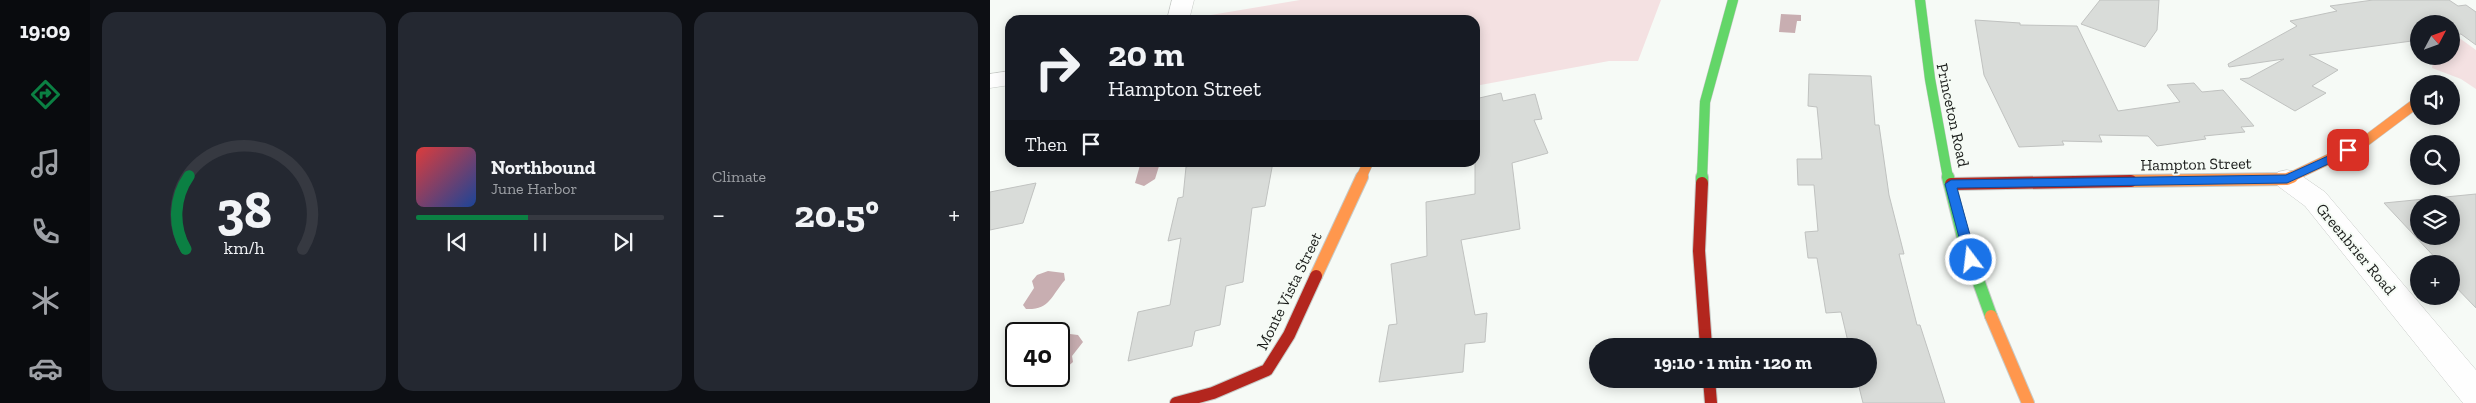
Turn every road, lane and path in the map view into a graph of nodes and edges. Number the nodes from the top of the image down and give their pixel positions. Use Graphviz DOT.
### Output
graph roads {
  1 [pos="1183,0"];
  2 [pos="1733,0"];
  3 [pos="1920,0"];
  4 [pos="1179,15"];
  5 [pos="1005,79"];
  6 [pos="990,81"];
  7 [pos="2410,108"];
  8 [pos="1366,167"];
  9 [pos="2287,179"];
  10 [pos="1951,184"];
  11 [pos="1705,338"];
  12 [pos="1710,388"];
  13 [pos="2476,394"];
  14 [pos="1176,403"];
  15 [pos="1711,403"];
  16 [pos="2028,403"];
  1 -- 4 [label="street"];
  2 -- 11 [label="street"];
  3 -- 10 [label="street, Princeton Road"];
  5 -- 6 [label="street"];
  7 -- 9 [label="street, Hampton Street"];
  8 -- 14 [label="street, Monte Vista Street"];
  9 -- 10 [label="street, Hampton Street"];
  9 -- 13 [label="street, Greenbrier Road"];
  10 -- 16 [label="street, Princeton Road"];
  12 -- 15 [label="street"];
}
